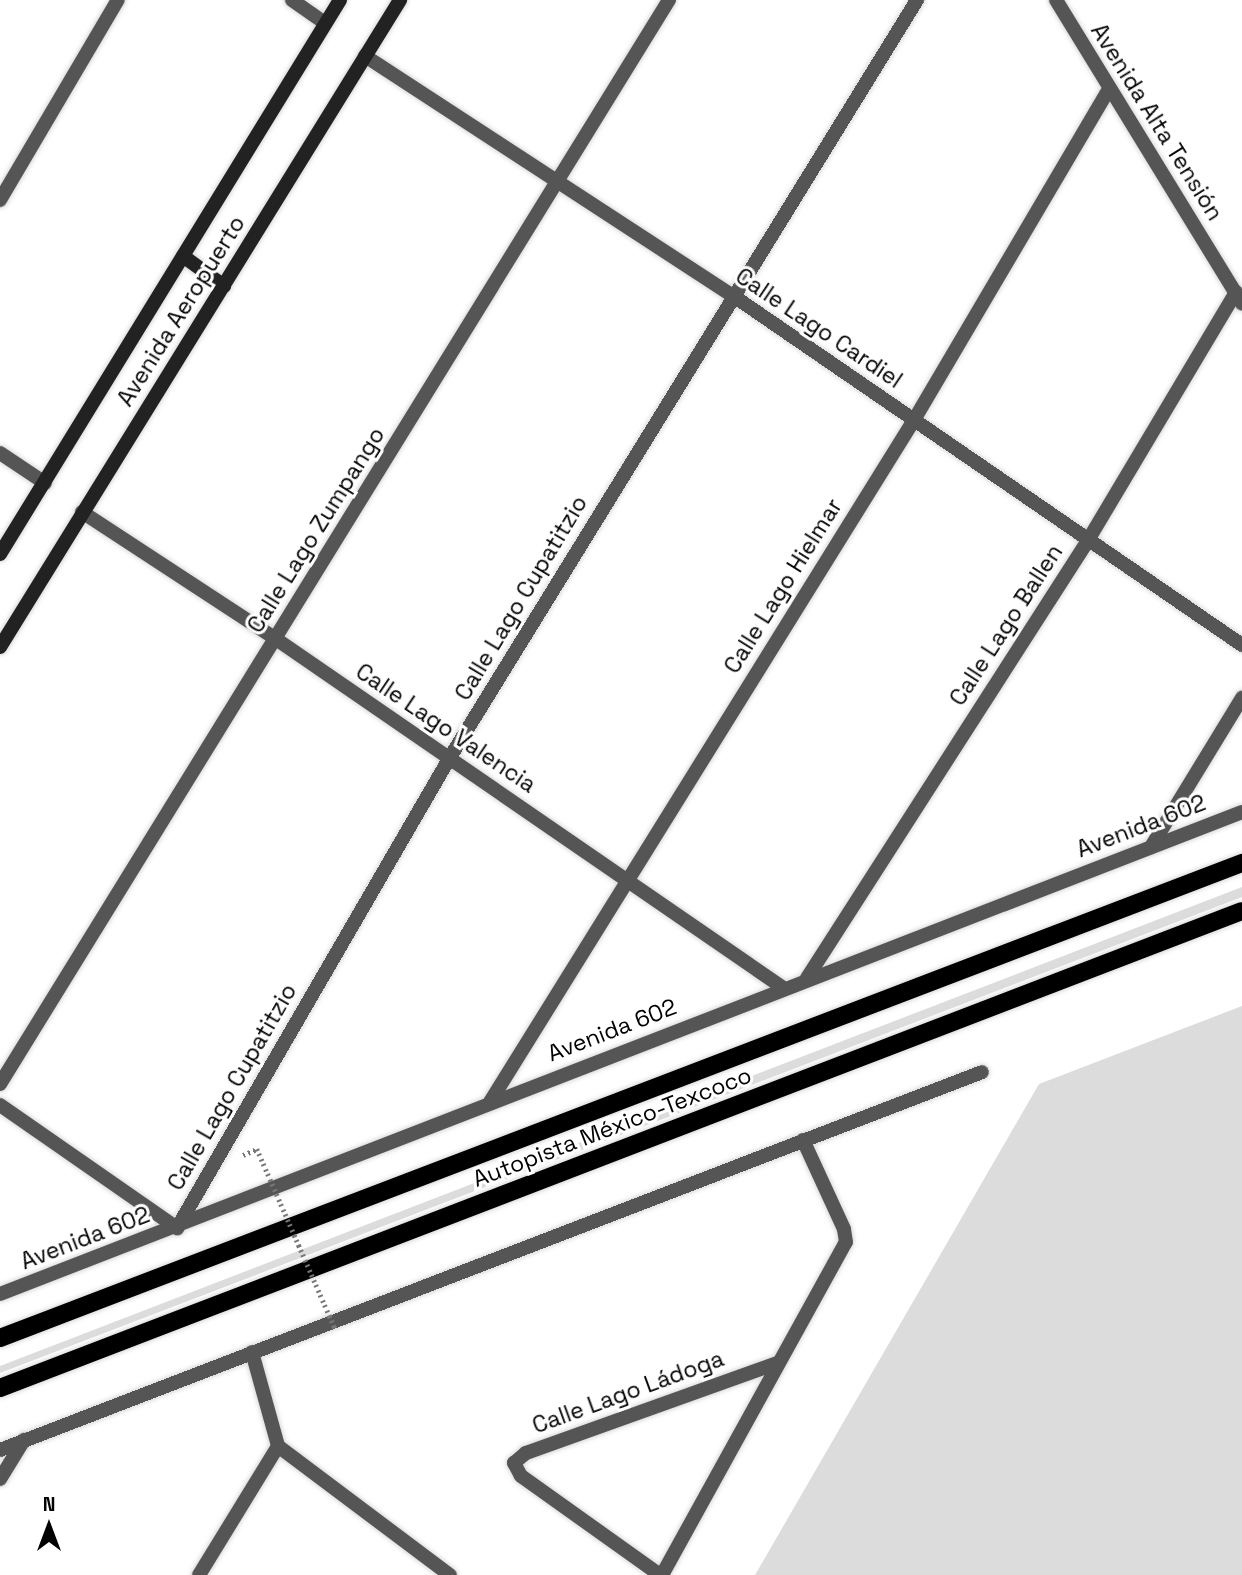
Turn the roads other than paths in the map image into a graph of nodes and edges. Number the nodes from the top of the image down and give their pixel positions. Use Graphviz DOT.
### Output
graph roads {
  1 [pos="118,0"];
  2 [pos="292,0"];
  3 [pos="340,0"];
  4 [pos="400,0"];
  5 [pos="669,0"];
  6 [pos="916,0"];
  7 [pos="1056,0"];
  8 [pos="325,23"];
  9 [pos="365,56"];
  10 [pos="1108,91"];
  11 [pos="558,183"];
  12 [pos="0,200"];
  13 [pos="183,256"];
  14 [pos="224,286"];
  15 [pos="732,295"];
  16 [pos="1239,297"];
  17 [pos="914,420"];
  18 [pos="0,453"];
  19 [pos="45,483"];
  20 [pos="82,512"];
  21 [pos="1087,542"];
  22 [pos="0,554"];
  23 [pos="276,639"];
  24 [pos="1242,645"];
  25 [pos="0,646"];
  26 [pos="1242,698"];
  27 [pos="450,759"];
  28 [pos="1242,812"];
  29 [pos="1150,847"];
  30 [pos="1242,863"];
  31 [pos="626,878"];
  32 [pos="1242,911"];
  33 [pos="807,978"];
  34 [pos="782,988"];
  35 [pos="982,1072"];
  36 [pos="0,1084"];
  37 [pos="490,1102"];
  38 [pos="0,1105"];
  39 [pos="803,1140"];
  40 [pos="177,1228"];
  41 [pos="0,1294"];
  42 [pos="0,1338"];
  43 [pos="252,1352"];
  44 [pos="777,1363"];
  45 [pos="0,1388"];
  46 [pos="24,1440"];
  47 [pos="278,1446"];
  48 [pos="0,1450"];
  49 [pos="0,1479"];
  50 [pos="443,1573"];
  51 [pos="199,1575"];
  52 [pos="661,1575"];
  1 -- 12 [label="street"];
  2 -- 8 [label="street"];
  3 -- 8 [label="main road, Avenida Aeropuerto"];
  4 -- 9 [label="main road, Avenida Aeropuerto"];
  5 -- 11 [label="street, Calle Lago Zumpango"];
  6 -- 15 [label="street, Calle Lago Cupatitzio"];
  7 -- 10 [label="street, Avenida Alta Tensión"];
  8 -- 13 [label="main road, Avenida Aeropuerto"];
  9 -- 11 [label="street, Calle Lago Cardiel"];
  9 -- 14 [label="main road, Avenida Aeropuerto"];
  10 -- 16 [label="street, Avenida Alta Tensión"];
  10 -- 17 [label="street, Calle Lago Hielmar"];
  11 -- 15 [label="street, Calle Lago Cardiel"];
  11 -- 23 [label="street, Calle Lago Zumpango"];
  13 -- 14 [label="main road"];
  13 -- 19 [label="main road, Avenida Aeropuerto"];
  14 -- 20 [label="main road, Avenida Aeropuerto"];
  15 -- 17 [label="street, Calle Lago Cardiel"];
  15 -- 27 [label="street, Calle Lago Cupatitzio"];
  16 -- 21 [label="street, Calle Lago Ballen"];
  17 -- 21 [label="street, Calle Lago Cardiel"];
  17 -- 31 [label="street, Calle Lago Hielmar"];
  18 -- 19 [label="street"];
  19 -- 22 [label="main road, Avenida Aeropuerto"];
  20 -- 23 [label="street, Calle Lago Valencia"];
  20 -- 25 [label="main road, Avenida Aeropuerto"];
  21 -- 24 [label="street, Calle Lago Cardiel"];
  21 -- 33 [label="street, Calle Lago Ballen"];
  23 -- 27 [label="street, Calle Lago Valencia"];
  23 -- 36 [label="street, Calle Lago Zumpango"];
  26 -- 29 [label="street"];
  27 -- 31 [label="street, Calle Lago Valencia"];
  27 -- 40 [label="street, Calle Lago Cupatitzio"];
  28 -- 29 [label="street, Avenida 602"];
  29 -- 33 [label="street, Avenida 602"];
  30 -- 42 [label="main road, Autopista México-Texcoco"];
  31 -- 34 [label="street, Calle Lago Valencia"];
  31 -- 37 [label="street, Calle Lago Hielmar"];
  32 -- 45 [label="main road, Autopista México-Texcoco"];
  33 -- 34 [label="street, Avenida 602"];
  34 -- 37 [label="street, Avenida 602"];
  35 -- 39 [label="street"];
  37 -- 40 [label="street, Avenida 602"];
  38 -- 40 [label="street"];
  39 -- 43 [label="street"];
  39 -- 44 [label="street, Calle Lago Ládoga"];
  40 -- 41 [label="street, Avenida 602"];
  43 -- 46 [label="street"];
  43 -- 47 [label="street"];
  44 -- 52 [label="street, Calle Lago Ládoga"];
  44 -- 52 [label="street, Calle Lago Ládoga"];
  46 -- 48 [label="street"];
  46 -- 49 [label="street"];
  47 -- 50 [label="street"];
  47 -- 51 [label="street"];
}
